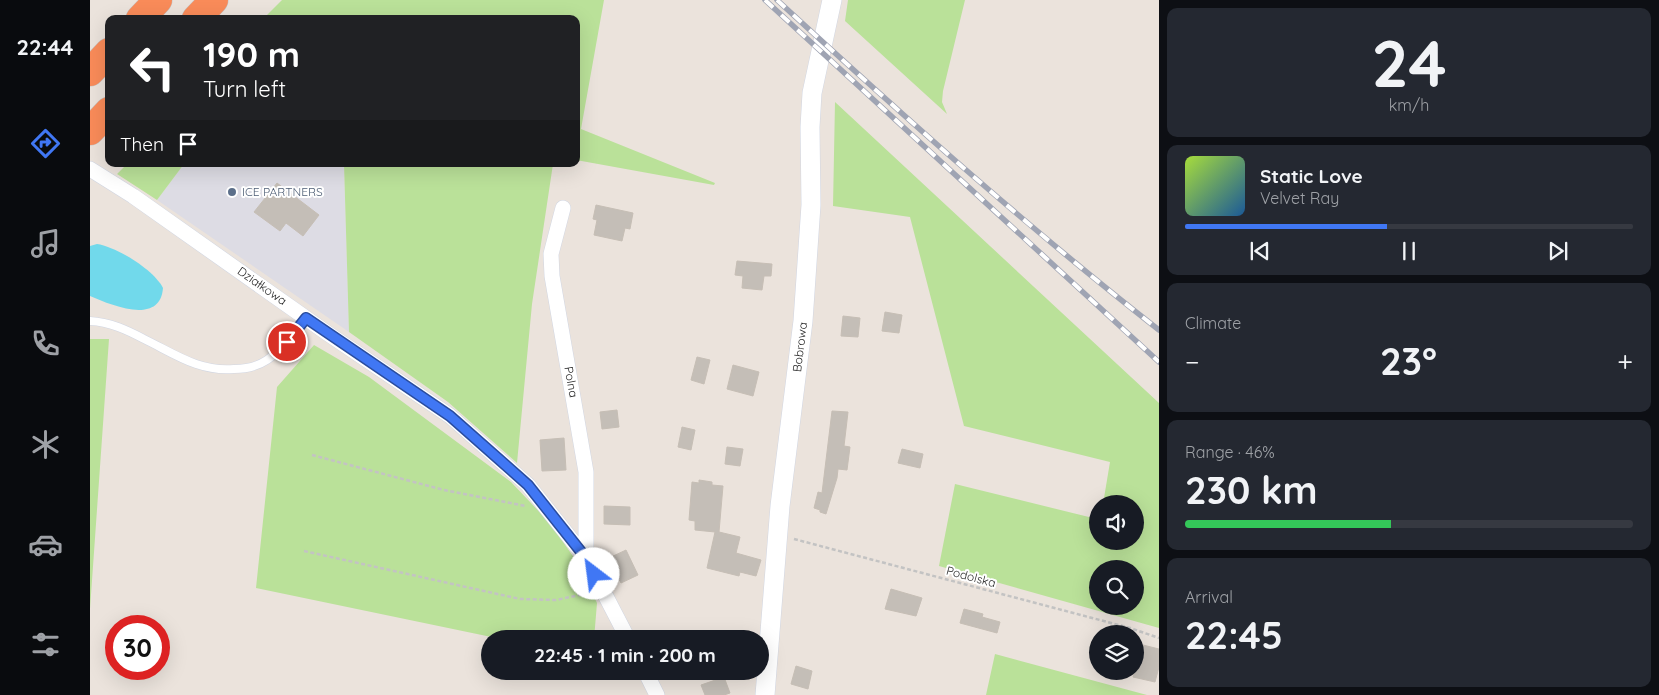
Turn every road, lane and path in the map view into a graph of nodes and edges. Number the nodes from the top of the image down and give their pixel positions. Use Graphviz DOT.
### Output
graph roads {
  1 [pos="158,0"];
  2 [pos="214,0"];
  3 [pos="832,0"];
  4 [pos="144,15"];
  5 [pos="200,15"];
  6 [pos="105,56"];
  7 [pos="90,72"];
  8 [pos="105,115"];
  9 [pos="90,130"];
  10 [pos="90,169"];
  11 [pos="563,208"];
  12 [pos="306,318"];
  13 [pos="90,321"];
  14 [pos="312,454"];
  15 [pos="548,510"];
  16 [pos="778,535"];
  17 [pos="304,551"];
  18 [pos="586,558"];
  19 [pos="602,590"];
  20 [pos="623,630"];
  21 [pos="1159,638"];
  22 [pos="649,680"];
  23 [pos="657,695"];
  24 [pos="765,695"];
  1 -- 4 [label="highway"];
  2 -- 5 [label="highway"];
  3 -- 16 [label="street, Bobrowa"];
  6 -- 7 [label="highway"];
  8 -- 9 [label="highway"];
  10 -- 12 [label="street, Działkowa"];
  11 -- 18 [label="street, Polna"];
  12 -- 13 [label="lane"];
  12 -- 15 [label="street, Działkowa"];
  14 -- 15 [label="path"];
  15 -- 18 [label="street, Działkowa"];
  16 -- 21 [label="path, Podolska"];
  16 -- 24 [label="street, Bobrowa"];
  17 -- 19 [label="path"];
  18 -- 19 [label="street, Działkowa"];
  19 -- 20 [label="street, Działkowa"];
  22 -- 23 [label="street"];
}
